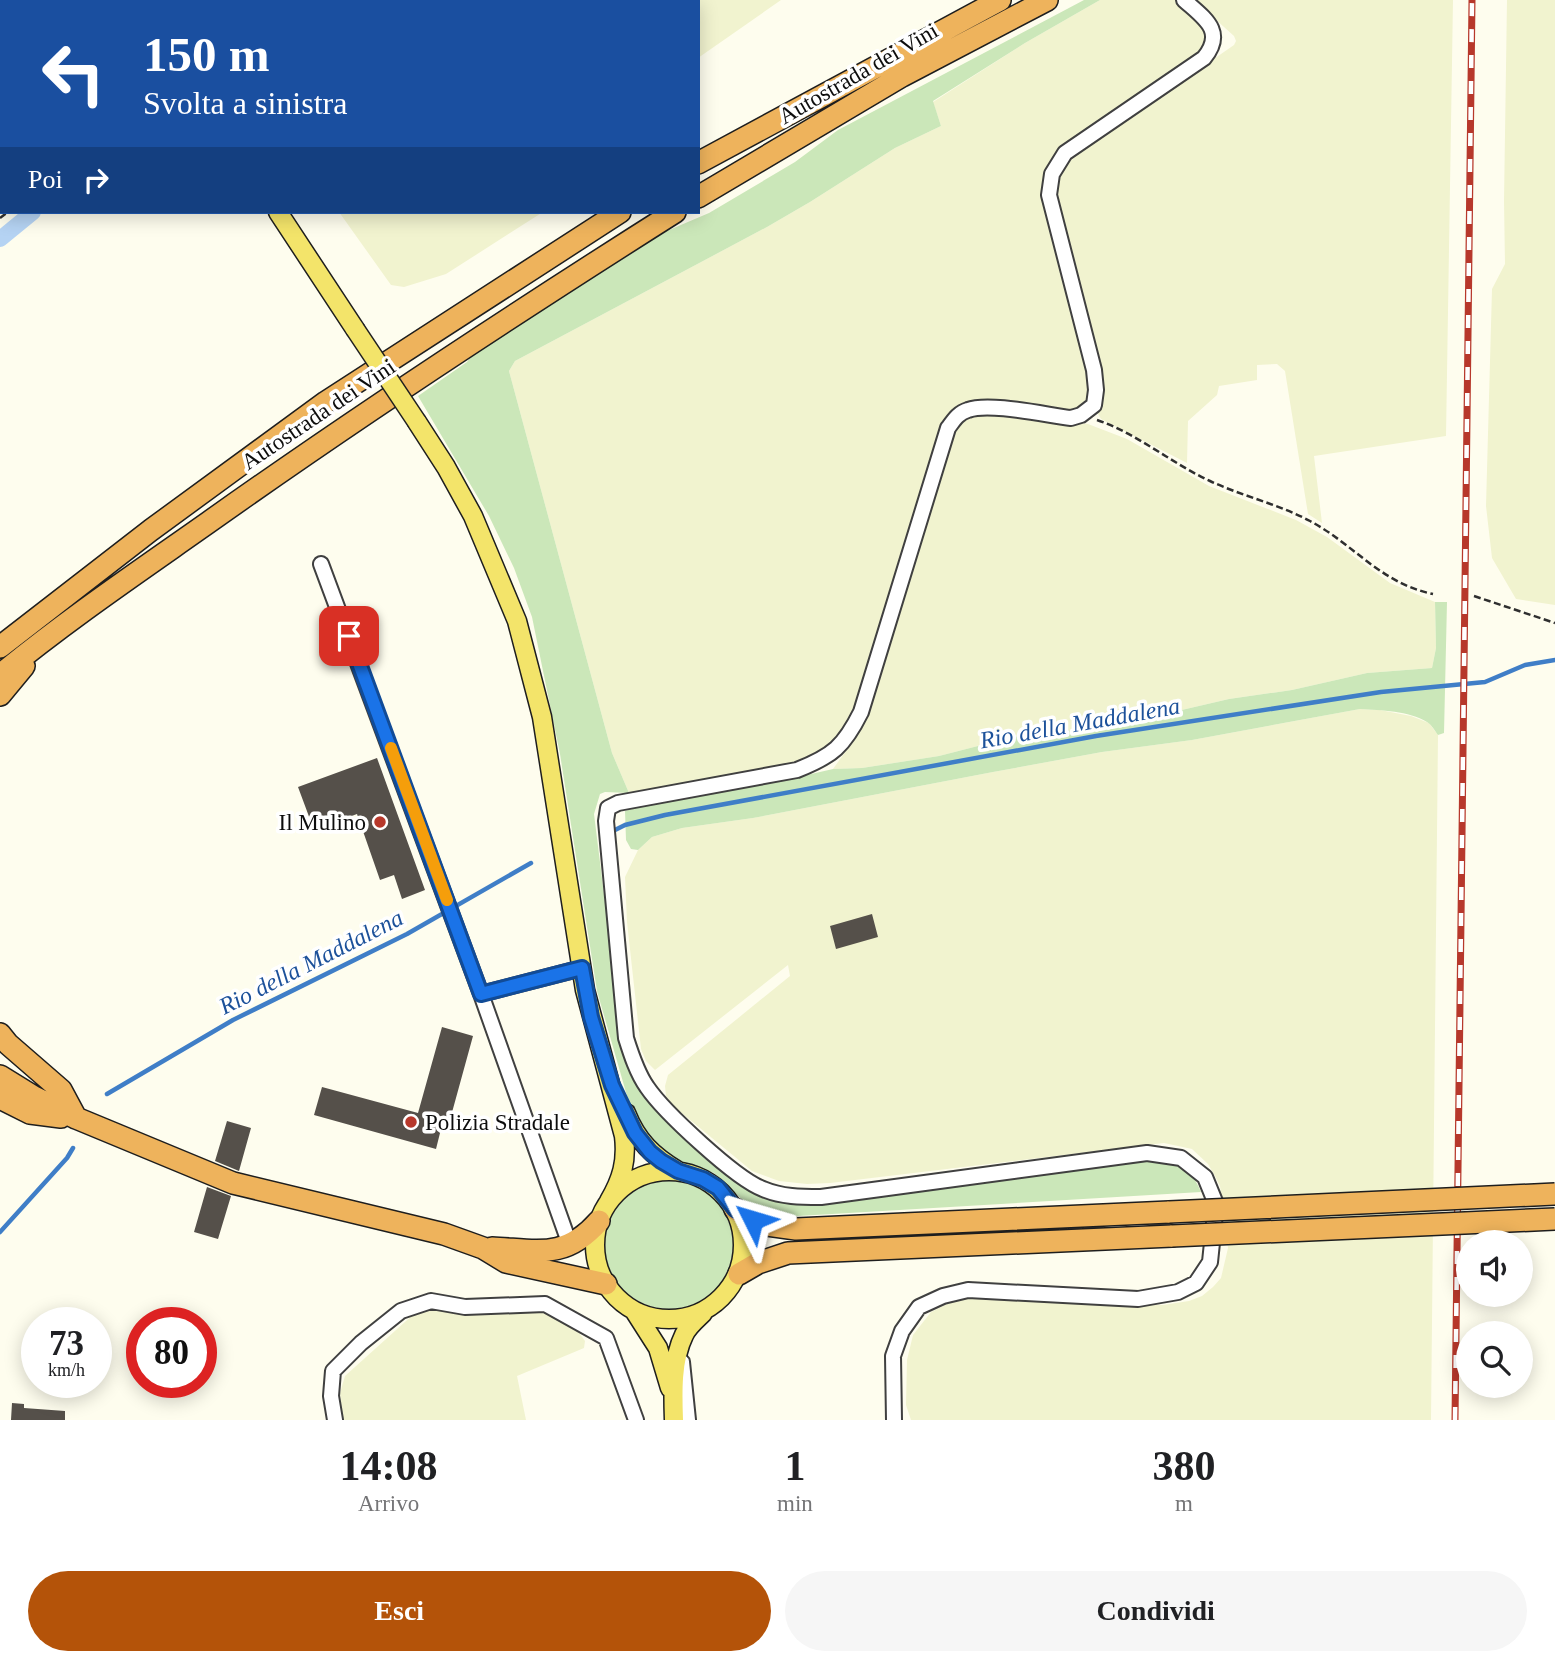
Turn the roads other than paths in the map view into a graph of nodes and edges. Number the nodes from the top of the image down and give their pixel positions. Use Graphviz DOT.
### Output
graph roads {
  1 [pos="1000,0"];
  2 [pos="1047,0"];
  3 [pos="1184,0"];
  4 [pos="700,162"];
  5 [pos="700,196"];
  6 [pos="279,214"];
  7 [pos="617,214"];
  8 [pos="672,214"];
  9 [pos="321,564"];
  10 [pos="52,632"];
  11 [pos="0,647"];
  12 [pos="0,675"];
  13 [pos="0,695"];
  14 [pos="582,968"];
  15 [pos="481,994"];
  16 [pos="0,1034"];
  17 [pos="0,1076"];
  18 [pos="612,1085"];
  19 [pos="0,1098"];
  20 [pos="76,1118"];
  21 [pos="678,1171"];
  22 [pos="1555,1194"];
  23 [pos="609,1201"];
  24 [pos="735,1209"];
  25 [pos="1555,1219"];
  26 [pos="599,1221"];
  27 [pos="570,1245"];
  28 [pos="483,1248"];
  29 [pos="738,1274"];
  30 [pos="606,1284"];
  31 [pos="635,1312"];
  32 [pos="703,1312"];
  33 [pos="681,1345"];
  34 [pos="673,1398"];
  35 [pos="335,1420"];
  36 [pos="636,1420"];
  37 [pos="674,1420"];
  38 [pos="688,1420"];
  39 [pos="894,1420"];
  1 -- 4 [label="highway, Autostrada dei Vini"];
  2 -- 5 [label="highway, Autostrada dei Vini"];
  3 -- 39 [label="street"];
  6 -- 14 [label="main road, bridge"];
  7 -- 11 [label="highway, Autostrada dei Vini"];
  8 -- 10 [label="highway, Autostrada dei Vini"];
  9 -- 15 [label="street"];
  10 -- 12 [label="highway, Autostrada dei Vini"];
  10 -- 13 [label="highway"];
  14 -- 15 [label="street"];
  14 -- 18 [label="main road"];
  15 -- 27 [label="street"];
  16 -- 20 [label="highway"];
  17 -- 20 [label="highway"];
  18 -- 21 [label="main road"];
  18 -- 23 [label="main road"];
  19 -- 20 [label="highway"];
  20 -- 28 [label="highway"];
  21 -- 23 [label="main road"];
  21 -- 24 [label="main road"];
  22 -- 24 [label="highway, bridge"];
  23 -- 26 [label="main road"];
  24 -- 29 [label="main road"];
  25 -- 29 [label="highway, bridge"];
  26 -- 27 [label="highway"];
  26 -- 30 [label="main road"];
  27 -- 28 [label="highway"];
  28 -- 30 [label="highway"];
  29 -- 32 [label="main road"];
  30 -- 31 [label="main road"];
  31 -- 32 [label="main road"];
  31 -- 34 [label="main road"];
  32 -- 33 [label="main road"];
  33 -- 34 [label="main road"];
  33 -- 38 [label="street"];
  34 -- 37 [label="main road"];
  35 -- 36 [label="street"];
}
